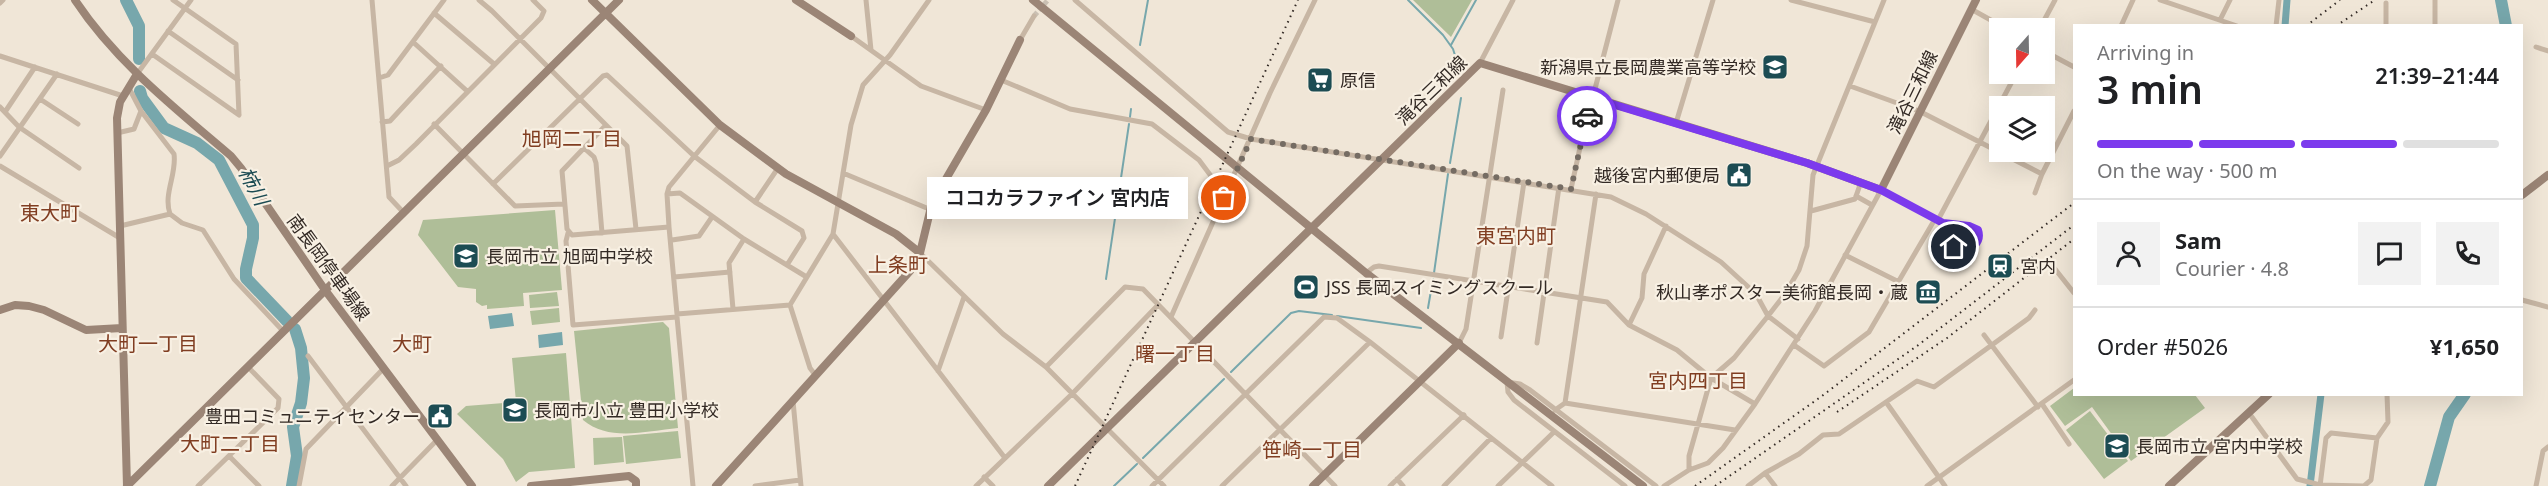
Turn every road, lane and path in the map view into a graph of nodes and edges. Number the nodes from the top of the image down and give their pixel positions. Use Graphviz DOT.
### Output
graph roads {
  1 [pos="75,0"];
  2 [pos="173,0"];
  3 [pos="191,0"];
  4 [pos="372,0"];
  5 [pos="444,0"];
  6 [pos="479,0"];
  7 [pos="533,0"];
  8 [pos="592,0"];
  9 [pos="619,0"];
  10 [pos="796,0"];
  11 [pos="866,0"];
  12 [pos="929,0"];
  13 [pos="1033,0"];
  14 [pos="1075,0"];
  15 [pos="1315,0"];
  16 [pos="1513,0"];
  17 [pos="1618,0"];
  18 [pos="1713,0"];
  19 [pos="1791,0"];
  20 [pos="1884,0"];
  21 [pos="1976,0"];
  22 [pos="2055,0"];
  23 [pos="2133,0"];
  24 [pos="2160,0"];
  25 [pos="2188,0"];
  26 [pos="2230,0"];
  27 [pos="2279,0"];
  28 [pos="2435,0"];
  29 [pos="2386,3"];
  30 [pos="2184,8"];
  31 [pos="185,9"];
  32 [pos="1971,9"];
  33 [pos="434,13"];
  34 [pos="606,14"];
  35 [pos="1034,16"];
  36 [pos="2045,18"];
  37 [pos="1989,19"];
  38 [pos="2220,20"];
  39 [pos="1875,22"];
  40 [pos="2122,24"];
  41 [pos="2231,24"];
  42 [pos="2276,24"];
  43 [pos="2386,24"];
  44 [pos="2435,24"];
  45 [pos="168,31"];
  46 [pos="851,36"];
  47 [pos="520,39"];
  48 [pos="1020,40"];
  49 [pos="413,42"];
  50 [pos="2536,47"];
  51 [pos="871,50"];
  52 [pos="2548,51"];
  53 [pos="152,54"];
  54 [pos="2,57"];
  55 [pos="2055,57"];
  56 [pos="885,61"];
  57 [pos="1480,63"];
  58 [pos="494,64"];
  59 [pos="0,65"];
  60 [pos="441,66"];
  61 [pos="2073,66"];
  62 [pos="35,67"];
  63 [pos="550,69"];
  64 [pos="57,74"];
  65 [pos="137,74"];
  66 [pos="379,78"];
  67 [pos="238,80"];
  68 [pos="1001,80"];
  69 [pos="2011,84"];
  70 [pos="1850,86"];
  71 [pos="129,88"];
  72 [pos="1503,90"];
  73 [pos="467,91"];
  74 [pos="123,96"];
  75 [pos="1592,98"];
  76 [pos="40,99"];
  77 [pos="580,99"];
  78 [pos="2,110"];
  79 [pos="986,110"];
  80 [pos="141,111"];
  81 [pos="1919,111"];
  82 [pos="2073,113"];
  83 [pos="382,122"];
  84 [pos="1676,123"];
  85 [pos="78,124"];
  86 [pos="434,124"];
  87 [pos="720,124"];
  88 [pos="606,125"];
  89 [pos="19,127"];
  90 [pos="117,133"];
  91 [pos="1251,139"];
  92 [pos="1980,142"];
  93 [pos="584,148"];
  94 [pos="1,153"];
  95 [pos="464,154"];
  96 [pos="694,156"];
  97 [pos="1383,160"];
  98 [pos="0,166"];
  99 [pos="387,166"];
  100 [pos="1816,166"];
  101 [pos="79,168"];
  102 [pos="778,168"];
  103 [pos="1238,168"];
  104 [pos="843,173"];
  105 [pos="2042,174"];
  106 [pos="1490,176"];
  107 [pos="2548,176"];
  108 [pos="1524,182"];
  109 [pos="1862,182"];
  110 [pos="493,184"];
  111 [pos="1231,184"];
  112 [pos="1559,187"];
  113 [pos="1571,189"];
  114 [pos="1881,190"];
  115 [pos="2035,193"];
  116 [pos="667,194"];
  117 [pos="1596,194"];
  118 [pos="2523,194"];
  119 [pos="1856,196"];
  120 [pos="755,202"];
  121 [pos="564,204"];
  122 [pos="838,204"];
  123 [pos="1872,205"];
  124 [pos="929,209"];
  125 [pos="1811,211"];
  126 [pos="404,213"];
  127 [pos="170,214"];
  128 [pos="712,218"];
  129 [pos="1939,221"];
  130 [pos="120,226"];
  131 [pos="1666,226"];
  132 [pos="669,227"];
  133 [pos="1311,228"];
  134 [pos="636,229"];
  135 [pos="568,233"];
  136 [pos="602,233"];
  137 [pos="832,234"];
  138 [pos="1950,236"];
  139 [pos="120,238"];
  140 [pos="672,240"];
  141 [pos="744,240"];
  142 [pos="1967,250"];
  143 [pos="920,253"];
  144 [pos="1845,255"];
  145 [pos="787,265"];
  146 [pos="2055,269"];
  147 [pos="730,272"];
  148 [pos="1366,273"];
  149 [pos="806,276"];
  150 [pos="674,277"];
  151 [pos="1472,282"];
  152 [pos="1899,282"];
  153 [pos="1508,287"];
  154 [pos="325,290"];
  155 [pos="1544,292"];
  156 [pos="2073,292"];
  157 [pos="964,297"];
  158 [pos="1581,297"];
  159 [pos="2523,300"];
  160 [pos="885,301"];
  161 [pos="790,304"];
  162 [pos="1158,305"];
  163 [pos="2548,307"];
  164 [pos="734,309"];
  165 [pos="0,310"];
  166 [pos="2035,310"];
  167 [pos="677,315"];
  168 [pos="1768,316"];
  169 [pos="1171,318"];
  170 [pos="1629,325"];
  171 [pos="122,328"];
  172 [pos="284,332"];
  173 [pos="1984,335"];
  174 [pos="1501,337"];
  175 [pos="1196,342"];
  176 [pos="1370,342"];
  177 [pos="1796,342"];
  178 [pos="1459,343"];
  179 [pos="1537,343"];
  180 [pos="1991,345"];
  181 [pos="308,356"];
  182 [pos="1046,366"];
  183 [pos="248,367"];
  184 [pos="384,368"];
  185 [pos="938,371"];
  186 [pos="816,376"];
  187 [pos="1711,378"];
  188 [pos="2073,381"];
  189 [pos="1420,382"];
  190 [pos="1508,382"];
  191 [pos="1072,393"];
  192 [pos="1246,394"];
  193 [pos="2267,396"];
  194 [pos="2387,396"];
  195 [pos="793,401"];
  196 [pos="1886,402"];
  197 [pos="1565,403"];
  198 [pos="1755,405"];
  199 [pos="347,406"];
  200 [pos="2040,406"];
  201 [pos="1556,410"];
  202 [pos="2249,413"];
  203 [pos="1464,415"];
  204 [pos="1699,424"];
  205 [pos="1108,428"];
  206 [pos="1280,430"];
  207 [pos="1735,430"];
  208 [pos="1554,432"];
  209 [pos="1491,438"];
  210 [pos="2377,438"];
  211 [pos="437,440"];
  212 [pos="2069,444"];
  213 [pos="2548,447"];
  214 [pos="229,456"];
  215 [pos="1005,458"];
  216 [pos="1522,463"];
  217 [pos="1689,470"];
  218 [pos="1765,473"];
  219 [pos="1324,475"];
  220 [pos="984,477"];
  221 [pos="1939,477"];
  222 [pos="400,478"];
  223 [pos="1396,479"];
  224 [pos="1158,480"];
  225 [pos="801,483"];
  226 [pos="2318,485"];
  227 [pos="127,486"];
  228 [pos="198,486"];
  229 [pos="259,486"];
  230 [pos="299,486"];
  231 [pos="392,486"];
  232 [pos="406,486"];
  233 [pos="472,486"];
  234 [pos="531,486"];
  235 [pos="636,486"];
  236 [pos="693,486"];
  237 [pos="716,486"];
  238 [pos="755,486"];
  239 [pos="976,486"];
  240 [pos="993,486"];
  241 [pos="1048,486"];
  242 [pos="1152,486"];
  243 [pos="1164,486"];
  244 [pos="1222,486"];
  245 [pos="1313,486"];
  246 [pos="1335,486"];
  247 [pos="1389,486"];
  248 [pos="1403,486"];
  249 [pos="1443,486"];
  250 [pos="1498,486"];
  251 [pos="1552,486"];
  252 [pos="1625,486"];
  253 [pos="1642,486"];
  254 [pos="1656,486"];
  255 [pos="1664,486"];
  256 [pos="1748,486"];
  257 [pos="1775,486"];
  258 [pos="1927,486"];
  259 [pos="1945,486"];
  260 [pos="2169,486"];
  261 [pos="2536,486"];
  1 -- 65 [label="street, 南長岡停車場線"];
  2 -- 31 [label="street"];
  3 -- 31 [label="street"];
  4 -- 66 [label="street"];
  5 -- 33 [label="street"];
  6 -- 47 [label="street"];
  7 -- 47 [label="street"];
  8 -- 34 [label="street"];
  9 -- 34 [label="street"];
  10 -- 46 [label="street"];
  11 -- 51 [label="street"];
  12 -- 56 [label="street"];
  13 -- 103 [label="street"];
  14 -- 91 [label="street"];
  15 -- 91 [label="street"];
  16 -- 57 [label="street"];
  17 -- 75 [label="street"];
  18 -- 84 [label="street"];
  19 -- 39 [label="street"];
  20 -- 39 [label="street"];
  21 -- 32 [label="street, 滝谷三和線"];
  22 -- 36 [label="street"];
  23 -- 40 [label="street"];
  24 -- 30 [label="street"];
  25 -- 30 [label="street"];
  26 -- 38 [label="street"];
  27 -- 42 [label="street"];
  28 -- 44 [label="street"];
  29 -- 43 [label="street"];
  30 -- 38 [label="street"];
  31 -- 45 [label="street"];
  31 -- 67 [label="street"];
  32 -- 37 [label="street"];
  32 -- 81 [label="street, 滝谷三和線"];
  33 -- 49 [label="street"];
  33 -- 58 [label="street"];
  34 -- 63 [label="street"];
  34 -- 87 [label="street"];
  35 -- 48 [label="street"];
  38 -- 41 [label="street"];
  39 -- 70 [label="street"];
  45 -- 53 [label="street"];
  45 -- 67 [label="street"];
  46 -- 51 [label="street"];
  47 -- 58 [label="street"];
  47 -- 63 [label="street"];
  48 -- 68 [label="street"];
  49 -- 60 [label="street"];
  49 -- 66 [label="street"];
  50 -- 52 [label="street"];
  51 -- 56 [label="street"];
  53 -- 65 [label="street"];
  53 -- 67 [label="street"];
  54 -- 59 [label="street"];
  54 -- 62 [label="street"];
  55 -- 61 [label="street"];
  56 -- 79 [label="street"];
  56 -- 104 [label="street"];
  57 -- 75 [label="street, 滝谷三和線"];
  57 -- 97 [label="street, 滝谷三和線"];
  58 -- 73 [label="street"];
  60 -- 73 [label="street"];
  60 -- 83 [label="street"];
  62 -- 64 [label="street"];
  62 -- 78 [label="street"];
  63 -- 77 [label="street"];
  63 -- 95 [label="street"];
  64 -- 74 [label="street"];
  64 -- 76 [label="street"];
  65 -- 71 [label="street"];
  65 -- 154 [label="street, 南長岡停車場線"];
  66 -- 83 [label="street"];
  68 -- 79 [label="street"];
  68 -- 111 [label="street"];
  69 -- 92 [label="street"];
  70 -- 81 [label="street"];
  70 -- 100 [label="street"];
  71 -- 74 [label="street"];
  71 -- 80 [label="street"];
  72 -- 106 [label="street"];
  73 -- 86 [label="street"];
  74 -- 90 [label="street"];
  75 -- 84 [label="street, 滝谷三和線"];
  75 -- 113 [label="street"];
  76 -- 85 [label="street"];
  76 -- 89 [label="street"];
  77 -- 88 [label="street"];
  77 -- 96 [label="street"];
  77 -- 110 [label="street"];
  78 -- 89 [label="street"];
  79 -- 124 [label="street"];
  80 -- 90 [label="street"];
  80 -- 127 [label="street"];
  81 -- 92 [label="street"];
  81 -- 114 [label="street, 滝谷三和線"];
  82 -- 105 [label="street"];
  83 -- 99 [label="street"];
  84 -- 100 [label="street, 滝谷三和線"];
  86 -- 95 [label="street"];
  86 -- 99 [label="street"];
  87 -- 96 [label="street"];
  87 -- 102 [label="street"];
  88 -- 93 [label="street"];
  88 -- 134 [label="street"];
  89 -- 94 [label="street"];
  89 -- 101 [label="street"];
  90 -- 130 [label="street"];
  91 -- 97 [label="street"];
  91 -- 103 [label="street"];
  92 -- 105 [label="street"];
  92 -- 129 [label="street"];
  93 -- 121 [label="street"];
  93 -- 136 [label="street"];
  95 -- 110 [label="street"];
  95 -- 126 [label="street"];
  96 -- 116 [label="street"];
  96 -- 120 [label="street"];
  97 -- 106 [label="street"];
  97 -- 133 [label="street, 滝谷三和線"];
  98 -- 139 [label="street"];
  99 -- 126 [label="street"];
  100 -- 109 [label="street, 滝谷三和線"];
  100 -- 125 [label="street"];
  102 -- 120 [label="street"];
  102 -- 122 [label="street"];
  103 -- 111 [label="street"];
  103 -- 133 [label="street"];
  104 -- 122 [label="street"];
  104 -- 124 [label="street"];
  105 -- 115 [label="street"];
  106 -- 108 [label="street"];
  106 -- 151 [label="street"];
  107 -- 118 [label="street"];
  108 -- 112 [label="street"];
  108 -- 153 [label="street"];
  109 -- 114 [label="street, 滝谷三和線"];
  109 -- 119 [label="street"];
  110 -- 121 [label="street"];
  111 -- 169 [label="street"];
  112 -- 113 [label="street"];
  112 -- 155 [label="street"];
  113 -- 117 [label="street"];
  114 -- 123 [label="street"];
  114 -- 129 [label="street"];
  116 -- 128 [label="street"];
  116 -- 132 [label="street"];
  117 -- 131 [label="street"];
  117 -- 158 [label="street"];
  119 -- 123 [label="street"];
  119 -- 125 [label="street"];
  120 -- 145 [label="street"];
  121 -- 135 [label="street"];
  122 -- 137 [label="street"];
  122 -- 143 [label="street"];
  123 -- 144 [label="street"];
  124 -- 143 [label="street"];
  125 -- 168 [label="street"];
  126 -- 154 [label="street"];
  127 -- 130 [label="street"];
  127 -- 172 [label="street"];
  128 -- 140 [label="street"];
  128 -- 141 [label="street"];
  129 -- 138 [label="street"];
  129 -- 142 [label="street"];
  129 -- 152 [label="street"];
  130 -- 139 [label="street"];
  131 -- 168 [label="street"];
  131 -- 170 [label="street"];
  132 -- 134 [label="street"];
  132 -- 140 [label="street"];
  133 -- 148 [label="street"];
  133 -- 175 [label="street, 滝谷三和線"];
  134 -- 136 [label="street"];
  135 -- 136 [label="street"];
  135 -- 167 [label="street"];
  137 -- 149 [label="street"];
  137 -- 160 [label="street"];
  138 -- 142 [label="street"];
  138 -- 142 [label="street"];
  139 -- 171 [label="street"];
  140 -- 150 [label="street"];
  141 -- 145 [label="street"];
  141 -- 147 [label="street"];
  143 -- 157 [label="street"];
  143 -- 160 [label="street"];
  144 -- 152 [label="street"];
  144 -- 177 [label="street"];
  145 -- 149 [label="street"];
  146 -- 156 [label="street"];
  147 -- 150 [label="street"];
  147 -- 164 [label="street"];
  148 -- 151 [label="street"];
  148 -- 178 [label="street"];
  149 -- 161 [label="street"];
  150 -- 167 [label="street"];
  151 -- 153 [label="street"];
  151 -- 178 [label="street"];
  152 -- 177 [label="street"];
  153 -- 155 [label="street"];
  153 -- 174 [label="street"];
  154 -- 172 [label="street"];
  154 -- 184 [label="street, 南長岡停車場線"];
  155 -- 158 [label="street"];
  155 -- 179 [label="street"];
  157 -- 182 [label="street"];
  157 -- 185 [label="street"];
  158 -- 170 [label="street"];
  158 -- 197 [label="street"];
  159 -- 163 [label="street"];
  160 -- 185 [label="street"];
  160 -- 186 [label="street"];
  161 -- 164 [label="street"];
  161 -- 186 [label="street"];
  162 -- 169 [label="street"];
  162 -- 182 [label="street"];
  162 -- 191 [label="street"];
  164 -- 167 [label="street"];
  165 -- 171 [label="street"];
  166 -- 180 [label="street"];
  167 -- 236 [label="street"];
  168 -- 177 [label="street"];
  168 -- 187 [label="street"];
  169 -- 175 [label="street"];
  170 -- 187 [label="street"];
  171 -- 227 [label="street"];
  172 -- 183 [label="street"];
  173 -- 180 [label="street"];
  175 -- 192 [label="street"];
  175 -- 205 [label="street, 滝谷三和線"];
  176 -- 189 [label="street"];
  176 -- 192 [label="street"];
  176 -- 206 [label="street"];
  177 -- 198 [label="street"];
  178 -- 189 [label="street"];
  178 -- 190 [label="street"];
  180 -- 196 [label="street"];
  180 -- 200 [label="street"];
  181 -- 199 [label="street"];
  182 -- 191 [label="street"];
  183 -- 214 [label="street"];
  183 -- 227 [label="street"];
  184 -- 199 [label="street"];
  184 -- 211 [label="street, 南長岡停車場線"];
  185 -- 215 [label="street"];
  186 -- 195 [label="street"];
  187 -- 198 [label="street"];
  187 -- 204 [label="street"];
  188 -- 200 [label="street"];
  189 -- 203 [label="street"];
  189 -- 219 [label="street"];
  190 -- 201 [label="street"];
  190 -- 208 [label="street"];
  190 -- 253 [label="street"];
  191 -- 205 [label="street"];
  191 -- 215 [label="street"];
  192 -- 206 [label="street"];
  192 -- 224 [label="street"];
  193 -- 202 [label="street"];
  194 -- 210 [label="street"];
  195 -- 225 [label="street"];
  195 -- 237 [label="street"];
  196 -- 218 [label="street"];
  196 -- 221 [label="street"];
  197 -- 201 [label="street"];
  197 -- 204 [label="street"];
  198 -- 207 [label="street"];
  199 -- 222 [label="street"];
  199 -- 230 [label="street"];
  200 -- 212 [label="street"];
  200 -- 221 [label="street"];
  201 -- 254 [label="street"];
  202 -- 226 [label="street"];
  202 -- 260 [label="street"];
  203 -- 209 [label="street"];
  203 -- 223 [label="street"];
  204 -- 207 [label="street"];
  204 -- 217 [label="street"];
  205 -- 224 [label="street"];
  205 -- 241 [label="street, 滝谷三和線"];
  206 -- 219 [label="street"];
  206 -- 244 [label="street"];
  207 -- 217 [label="street"];
  208 -- 216 [label="street"];
  208 -- 252 [label="street"];
  209 -- 216 [label="street"];
  209 -- 249 [label="street"];
  210 -- 226 [label="street"];
  210 -- 226 [label="street"];
  211 -- 222 [label="street"];
  211 -- 233 [label="street, 南長岡停車場線"];
  213 -- 261 [label="street"];
  214 -- 228 [label="street"];
  214 -- 229 [label="street"];
  215 -- 220 [label="street"];
  216 -- 250 [label="street"];
  216 -- 251 [label="street"];
  217 -- 255 [label="street"];
  218 -- 256 [label="street"];
  218 -- 257 [label="street"];
  219 -- 245 [label="street"];
  219 -- 246 [label="street"];
  220 -- 239 [label="street"];
  220 -- 240 [label="street"];
  221 -- 258 [label="street"];
  221 -- 259 [label="street"];
  222 -- 231 [label="street"];
  222 -- 232 [label="street"];
  223 -- 247 [label="street"];
  223 -- 248 [label="street"];
  224 -- 242 [label="street"];
  224 -- 243 [label="street"];
  225 -- 238 [label="street"];
  234 -- 235 [label="street"];
}
